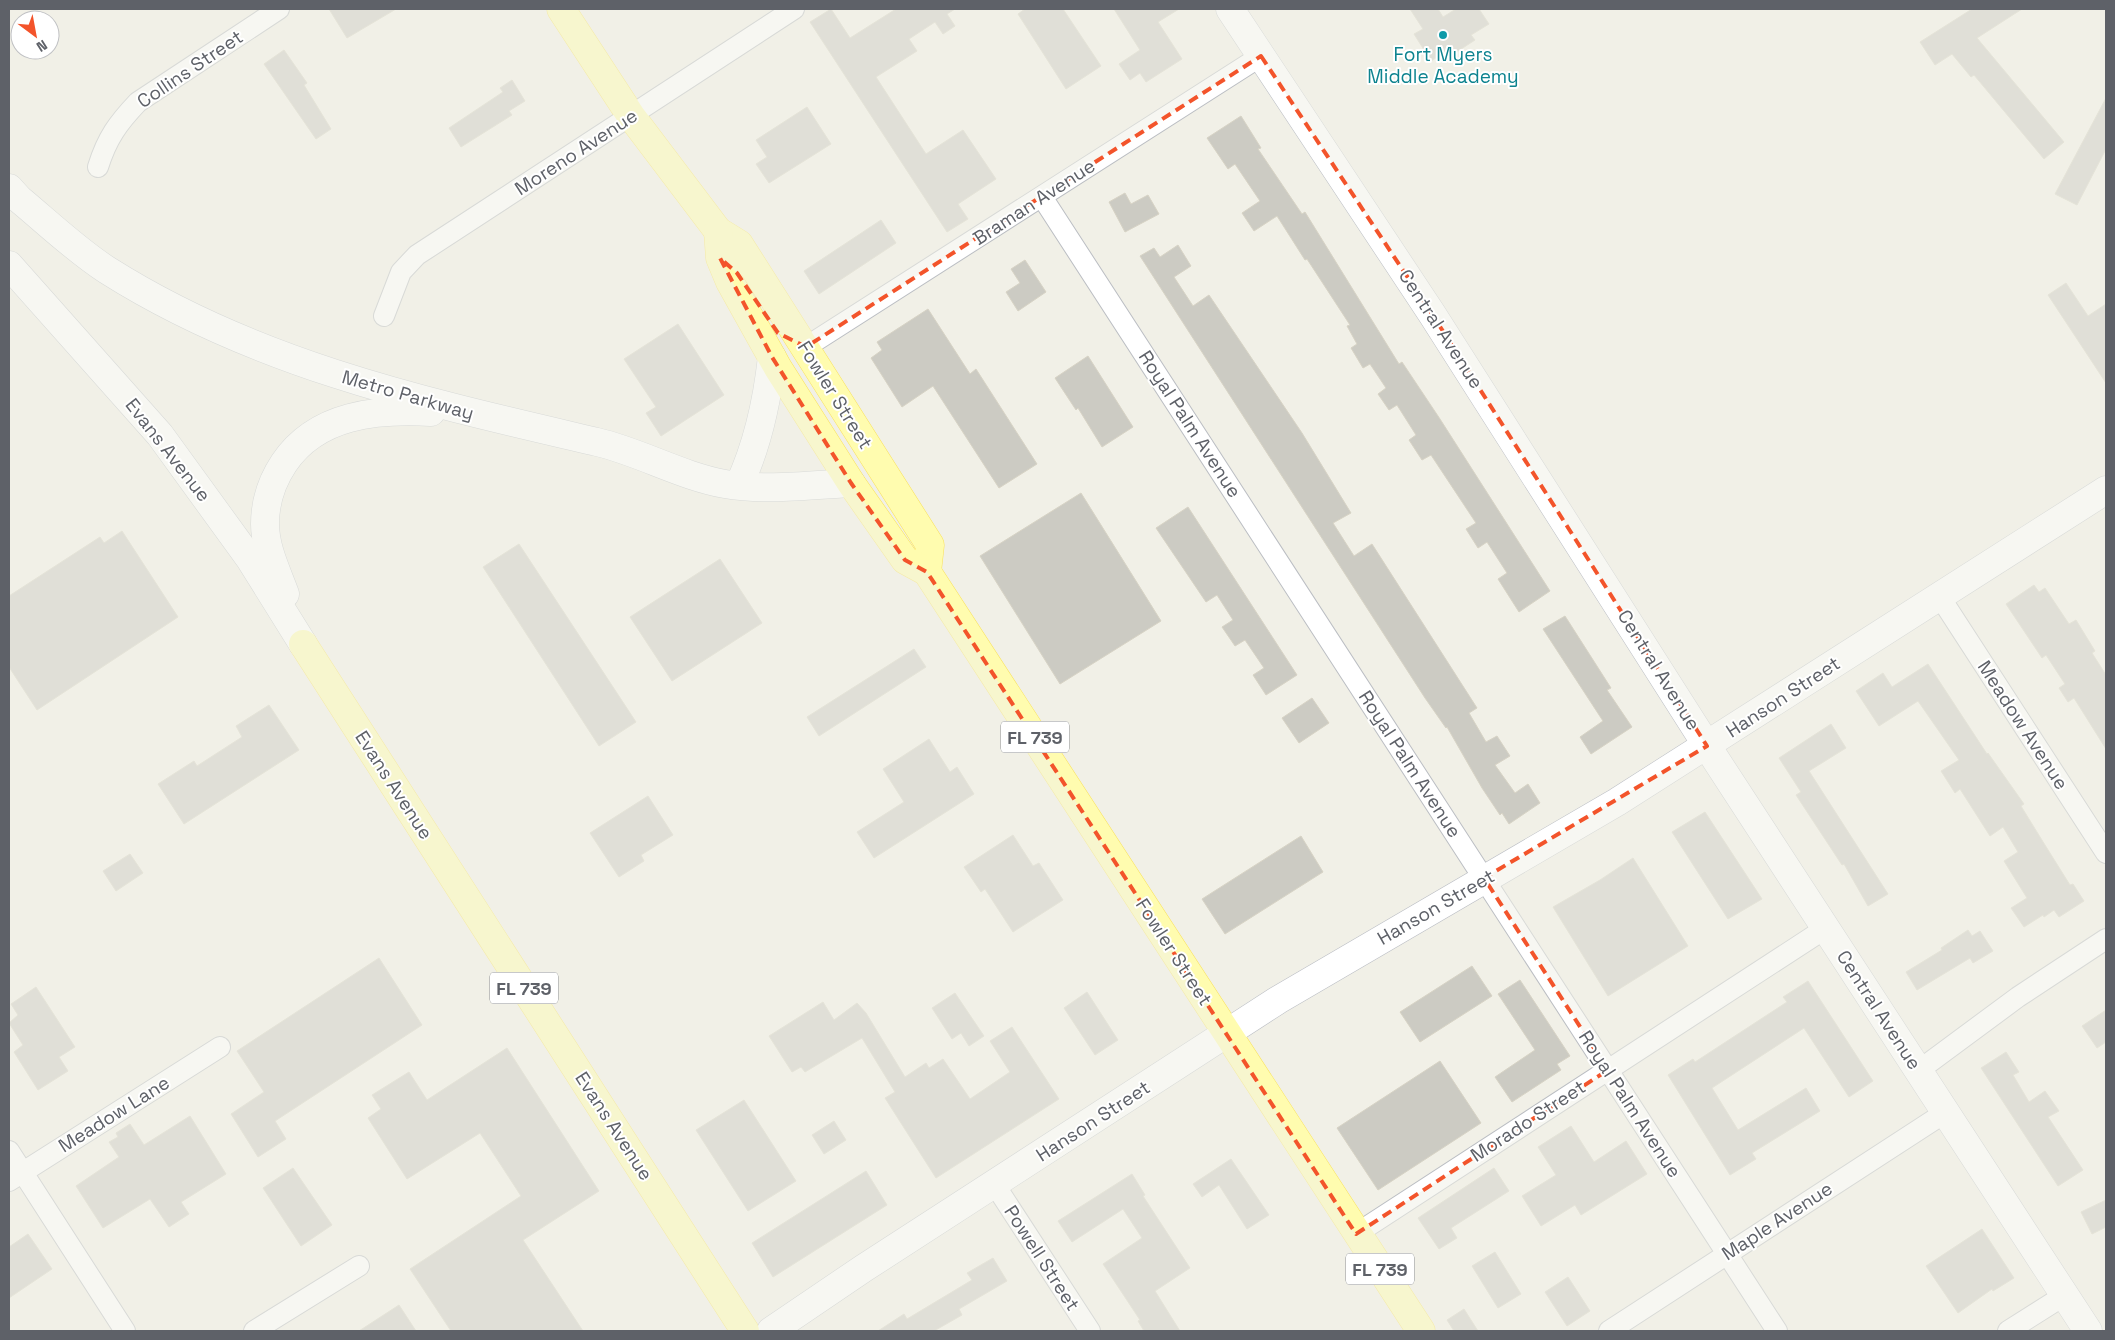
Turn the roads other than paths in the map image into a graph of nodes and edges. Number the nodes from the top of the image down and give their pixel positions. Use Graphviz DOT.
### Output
graph roads {
  1 [pos="280,9"];
  2 [pos="561,9"];
  3 [pos="794,9"];
  4 [pos="1230,9"];
  5 [pos="1262,56"];
  6 [pos="631,116"];
  7 [pos="98,167"];
  8 [pos="9,188"];
  9 [pos="1042,197"];
  10 [pos="718,231"];
  11 [pos="720,258"];
  12 [pos="9,265"];
  13 [pos="384,316"];
  14 [pos="806,347"];
  15 [pos="772,357"];
  16 [pos="478,415"];
  17 [pos="851,483"];
  18 [pos="739,485"];
  19 [pos="2106,490"];
  20 [pos="905,505"];
  21 [pos="927,572"];
  22 [pos="1940,597"];
  23 [pos="303,644"];
  24 [pos="1706,746"];
  25 [pos="2106,853"];
  26 [pos="1484,878"];
  27 [pos="1826,928"];
  28 [pos="2106,939"];
  29 [pos="1227,1034"];
  30 [pos="220,1047"];
  31 [pos="1608,1070"];
  32 [pos="1918,1071"];
  33 [pos="1946,1112"];
  34 [pos="9,1152"];
  35 [pos="16,1177"];
  36 [pos="995,1186"];
  37 [pos="1356,1234"];
  38 [pos="1727,1254"];
  39 [pos="358,1266"];
  40 [pos="2064,1295"];
  41 [pos="125,1331"];
  42 [pos="254,1331"];
  43 [pos="745,1331"];
  44 [pos="771,1331"];
  45 [pos="1090,1331"];
  46 [pos="1421,1331"];
  47 [pos="1609,1331"];
  48 [pos="1777,1331"];
  49 [pos="2008,1331"];
  50 [pos="2088,1331"];
  1 -- 7 [label="street, Collins Street"];
  2 -- 6 [label="main road, Fowler Street"];
  3 -- 6 [label="street, Moreno Avenue"];
  4 -- 5 [label="street, Central Avenue"];
  5 -- 9 [label="street, Braman Avenue"];
  5 -- 24 [label="street, Central Avenue"];
  6 -- 10 [label="main road, Fowler Street"];
  6 -- 13 [label="street, Moreno Avenue"];
  8 -- 16 [label="street, Metro Parkway"];
  9 -- 14 [label="street, Braman Avenue"];
  9 -- 26 [label="street, Royal Palm Avenue"];
  10 -- 11 [label="main road, Fowler Street"];
  10 -- 14 [label="main road, Fowler Street"];
  11 -- 14 [label="main road"];
  11 -- 15 [label="main road, Fowler Street"];
  12 -- 23 [label="street, Evans Avenue / FL 739"];
  14 -- 20 [label="main road, Fowler Street"];
  15 -- 17 [label="main road, Fowler Street"];
  15 -- 18 [label="street"];
  16 -- 18 [label="street, Metro Parkway"];
  16 -- 23 [label="street"];
  17 -- 18 [label="street, Metro Parkway"];
  17 -- 20 [label="main road"];
  17 -- 21 [label="main road, Fowler Street"];
  19 -- 22 [label="street, Hanson Street"];
  20 -- 21 [label="main road, Fowler Street"];
  21 -- 29 [label="main road, Fowler Street / FL 739"];
  22 -- 24 [label="street, Hanson Street"];
  22 -- 25 [label="street, Meadow Avenue"];
  23 -- 43 [label="main road, Evans Avenue / FL 739"];
  24 -- 26 [label="street, Hanson Street"];
  24 -- 27 [label="street, Central Avenue"];
  26 -- 29 [label="street, Hanson Street"];
  26 -- 31 [label="street, Royal Palm Avenue"];
  27 -- 31 [label="street, Morado Street"];
  27 -- 32 [label="street, Central Avenue"];
  28 -- 32 [label="street"];
  29 -- 36 [label="street, Hanson Street"];
  29 -- 37 [label="main road, Fowler Street / FL 739"];
  30 -- 35 [label="street, Meadow Lane"];
  31 -- 37 [label="street, Morado Street"];
  31 -- 38 [label="street, Royal Palm Avenue"];
  32 -- 33 [label="street, Central Avenue"];
  33 -- 38 [label="street, Maple Avenue"];
  33 -- 40 [label="street, Central Avenue"];
  34 -- 35 [label="street"];
  35 -- 41 [label="street"];
  36 -- 44 [label="street, Hanson Street"];
  36 -- 45 [label="street, Powell Street"];
  37 -- 46 [label="main road, Fowler Street / FL 739"];
  38 -- 47 [label="street, Maple Avenue"];
  38 -- 48 [label="street, Royal Palm Avenue"];
  39 -- 42 [label="street"];
  40 -- 49 [label="street"];
  40 -- 50 [label="street, Central Avenue"];
}
